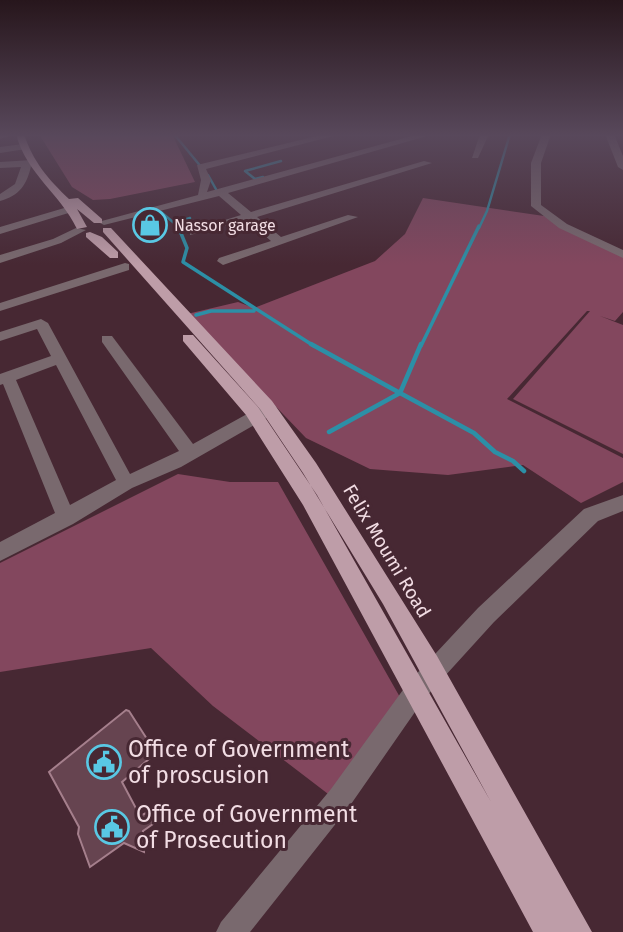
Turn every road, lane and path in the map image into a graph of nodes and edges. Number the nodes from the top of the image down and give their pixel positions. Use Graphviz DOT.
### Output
graph roads {
  1 [pos="24,177"];
  2 [pos="42,177"];
  3 [pos="53,177"];
  4 [pos="205,177"];
  5 [pos="267,177"];
  6 [pos="378,177"];
  7 [pos="535,177"];
  8 [pos="220,192"];
  9 [pos="4,197"];
  10 [pos="204,197"];
  11 [pos="71,209"];
  12 [pos="249,216"];
  13 [pos="352,217"];
  14 [pos="94,228"];
  15 [pos="0,231"];
  16 [pos="194,233"];
  17 [pos="278,241"];
  18 [pos="623,254"];
  19 [pos="0,259"];
  20 [pos="223,261"];
  21 [pos="125,267"];
  22 [pos="151,289"];
  23 [pos="0,307"];
  24 [pos="0,337"];
  25 [pos="107,339"];
  26 [pos="60,358"];
  27 [pos="4,379"];
  28 [pos="262,412"];
  29 [pos="190,453"];
  30 [pos="126,483"];
  31 [pos="623,503"];
  32 [pos="66,518"];
  33 [pos="1,548"];
  34 [pos="433,673"];
  35 [pos="416,691"];
  36 [pos="231,932"];
  37 [pos="549,932"];
  38 [pos="577,932"];
  1 -- 9 [label="street"];
  2 -- 11 [label="main road, Felix Moumi Road"];
  3 -- 14 [label="main road, Felix Moumi Road"];
  4 -- 10 [label="street"];
  5 -- 8 [label="street"];
  6 -- 12 [label="street"];
  7 -- 18 [label="street"];
  8 -- 10 [label="street"];
  8 -- 12 [label="street"];
  10 -- 14 [label="street"];
  11 -- 14 [label="main road, Felix Moumi Road"];
  11 -- 15 [label="street"];
  12 -- 16 [label="street"];
  12 -- 17 [label="street"];
  13 -- 17 [label="street"];
  14 -- 19 [label="street"];
  14 -- 21 [label="main road, Felix Moumi Road"];
  14 -- 22 [label="main road, Felix Moumi Road"];
  17 -- 20 [label="street"];
  21 -- 22 [label="main road, Felix Moumi Road"];
  21 -- 23 [label="street"];
  22 -- 28 [label="main road, Felix Moumi Road"];
  24 -- 26 [label="street"];
  25 -- 29 [label="street"];
  26 -- 27 [label="street"];
  26 -- 30 [label="street"];
  27 -- 32 [label="street"];
  28 -- 29 [label="street"];
  28 -- 34 [label="main road, Felix Moumi Road"];
  28 -- 35 [label="main road, Felix Moumi Road"];
  29 -- 30 [label="street"];
  30 -- 32 [label="street"];
  31 -- 34 [label="street"];
  32 -- 33 [label="street"];
  34 -- 35 [label="street"];
  34 -- 38 [label="main road, Felix Moumi Road"];
  35 -- 36 [label="street"];
  35 -- 37 [label="main road, Felix Moumi Road"];
}
